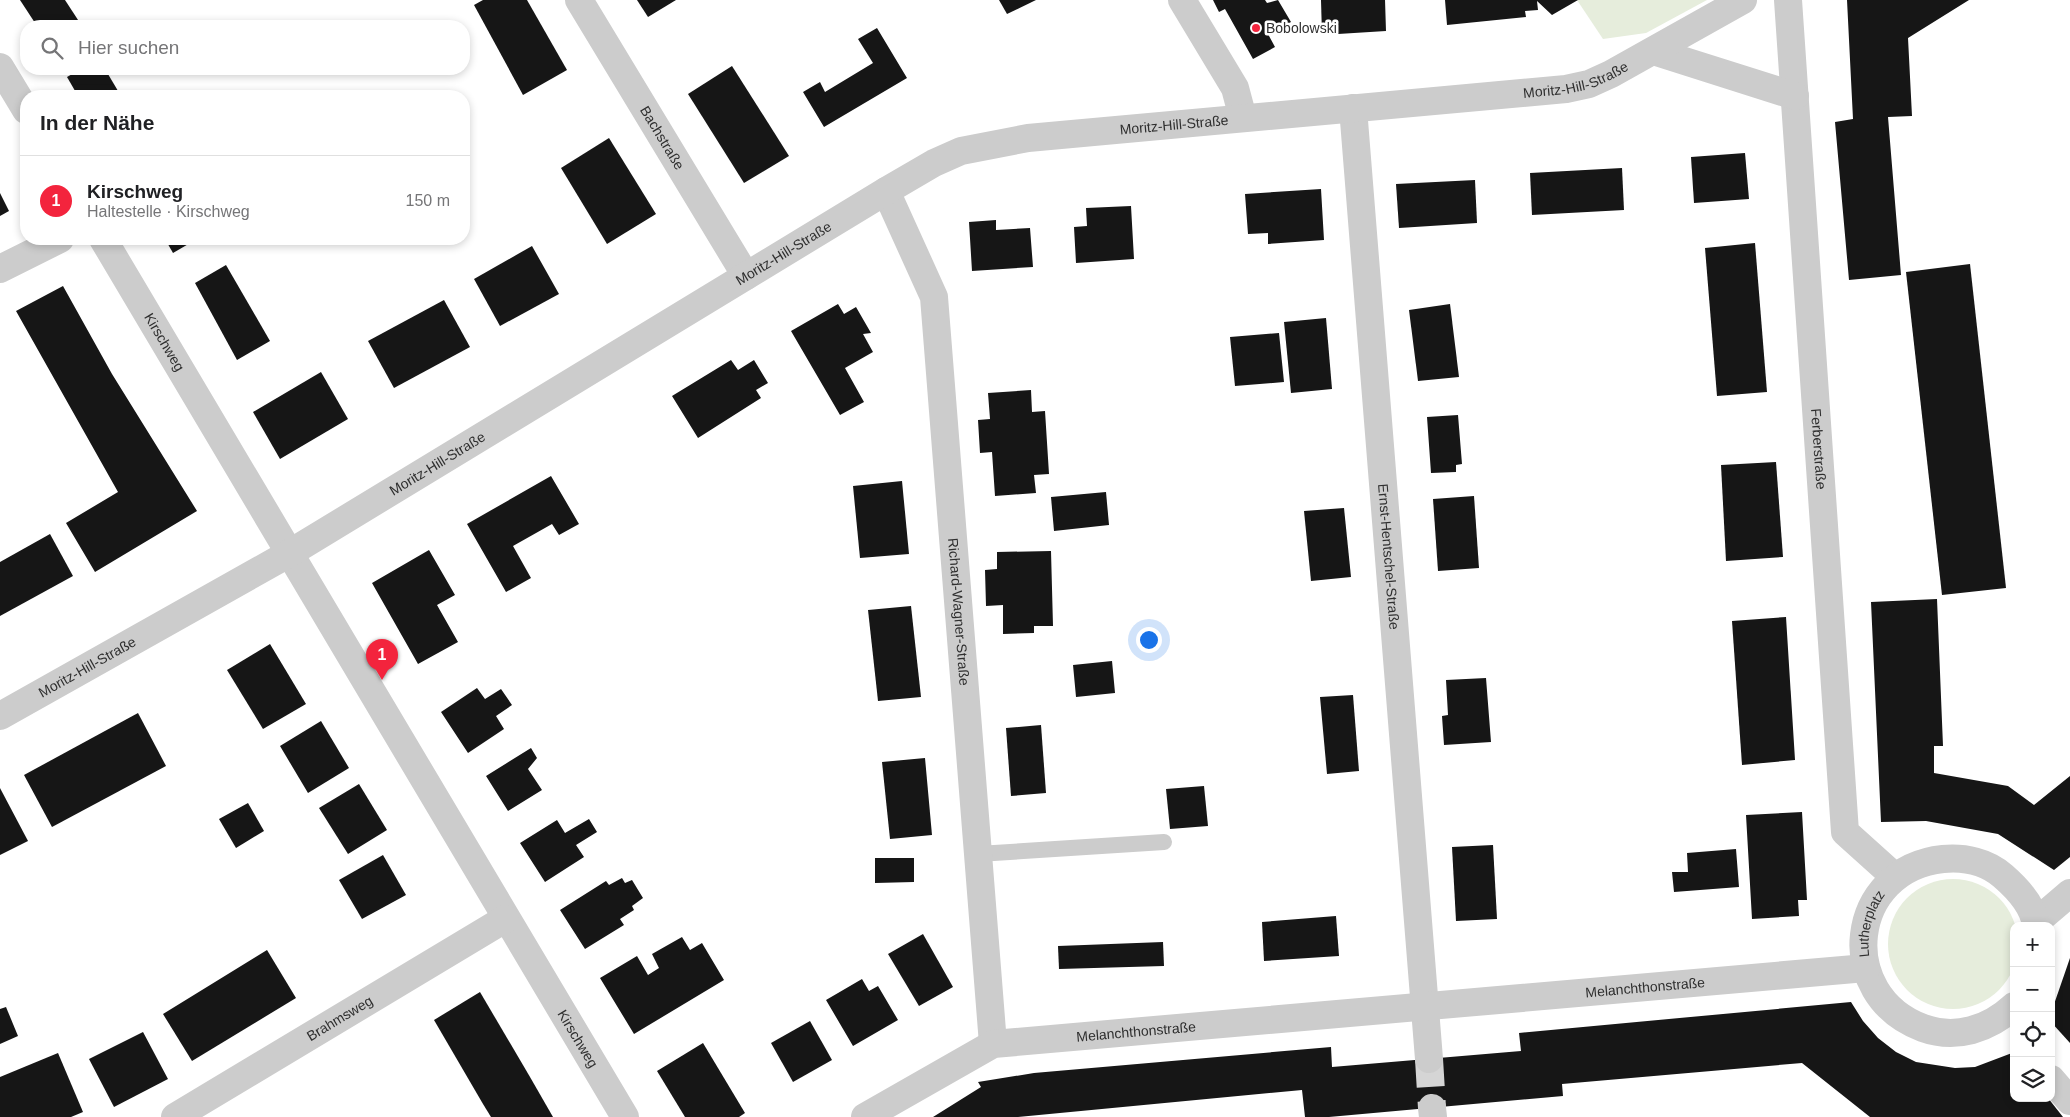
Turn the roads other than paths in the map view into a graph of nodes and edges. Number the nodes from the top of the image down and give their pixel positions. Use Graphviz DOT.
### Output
graph roads {
  1 [pos="579,0"];
  2 [pos="1182,0"];
  3 [pos="1743,0"];
  4 [pos="1788,0"];
  5 [pos="1653,51"];
  6 [pos="0,67"];
  7 [pos="1795,96"];
  8 [pos="20,100"];
  9 [pos="1354,108"];
  10 [pos="1243,118"];
  11 [pos="886,191"];
  12 [pos="48,245"];
  13 [pos="107,245"];
  14 [pos="0,269"];
  15 [pos="746,276"];
  16 [pos="290,553"];
  17 [pos="0,716"];
  18 [pos="1164,842"];
  19 [pos="978,854"];
  20 [pos="1895,877"];
  21 [pos="2070,894"];
  22 [pos="505,919"];
  23 [pos="2035,922"];
  24 [pos="2038,922"];
  25 [pos="1866,968"];
  26 [pos="1425,1006"];
  27 [pos="2009,1020"];
  28 [pos="992,1044"];
  29 [pos="1429,1059"];
  30 [pos="2055,1084"];
  31 [pos="2070,1101"];
  32 [pos="175,1117"];
  33 [pos="625,1117"];
  34 [pos="866,1117"];
  1 -- 15 [label="street, Bachstraße"];
  2 -- 10 [label="street"];
  3 -- 5 [label="street, Moritz-Hill-Straße"];
  4 -- 7 [label="street, Ferberstraße"];
  5 -- 7 [label="street"];
  5 -- 9 [label="street, Moritz-Hill-Straße"];
  6 -- 8 [label="street"];
  7 -- 20 [label="street, Ferberstraße"];
  9 -- 10 [label="street, Moritz-Hill-Straße"];
  9 -- 26 [label="street, Ernst-Hentschel-Straße"];
  10 -- 11 [label="street, Moritz-Hill-Straße"];
  11 -- 15 [label="street, Moritz-Hill-Straße"];
  11 -- 19 [label="street, Richard-Wagner-Straße"];
  12 -- 14 [label="street"];
  13 -- 16 [label="street, Kirschweg"];
  15 -- 16 [label="street, Moritz-Hill-Straße"];
  16 -- 17 [label="street, Moritz-Hill-Straße"];
  16 -- 22 [label="street, Kirschweg"];
  18 -- 19 [label="lane"];
  19 -- 28 [label="street, Richard-Wagner-Straße"];
  20 -- 23 [label="street, Lutherplatz"];
  20 -- 25 [label="street, Lutherplatz"];
  21 -- 24 [label="street"];
  22 -- 32 [label="street, Brahmsweg"];
  22 -- 33 [label="street, Kirschweg"];
  25 -- 26 [label="street, Melanchthonstraße"];
  25 -- 27 [label="street, Lutherplatz"];
  26 -- 28 [label="street, Melanchthonstraße"];
  26 -- 29 [label="street"];
  28 -- 34 [label="street, Melanchthonstraße"];
  30 -- 31 [label="street"];
}
